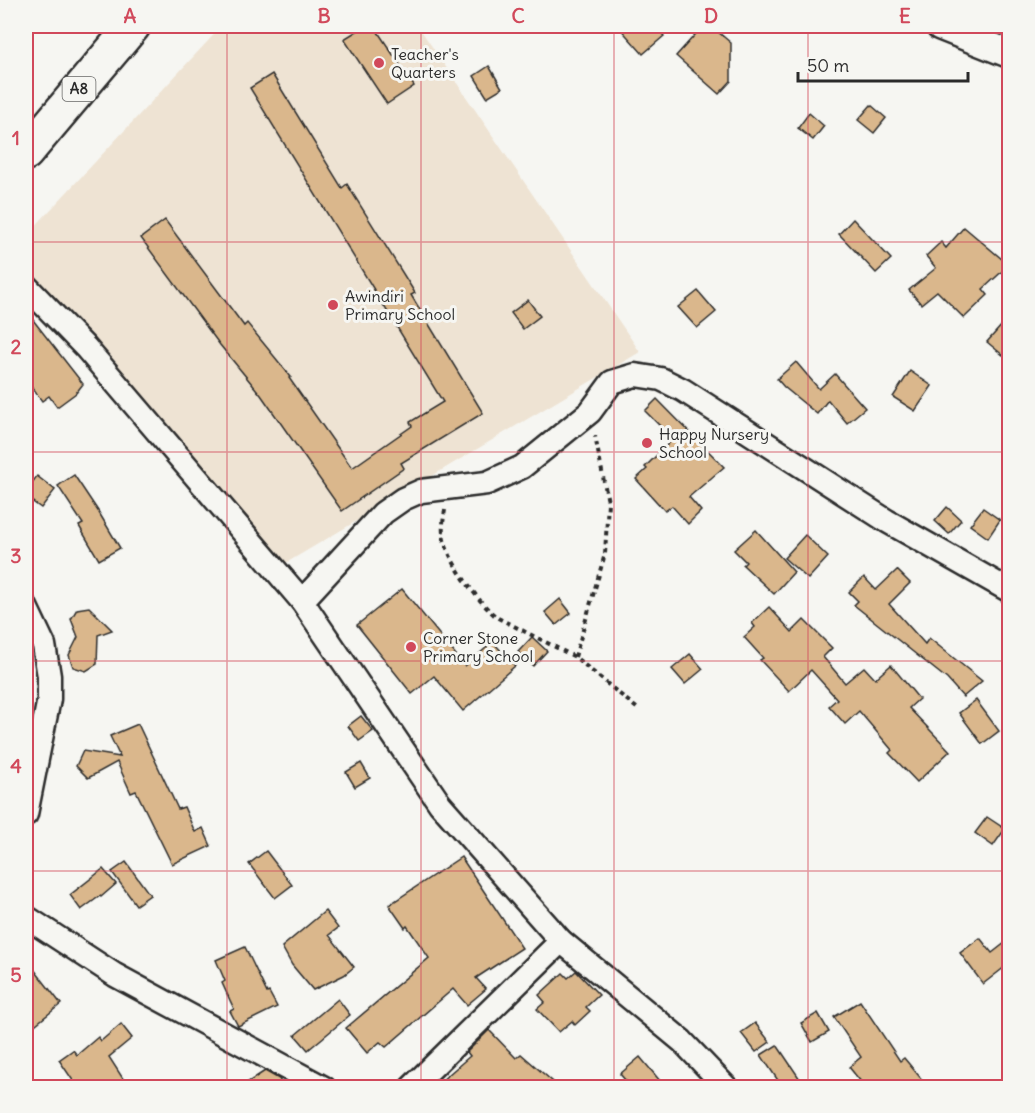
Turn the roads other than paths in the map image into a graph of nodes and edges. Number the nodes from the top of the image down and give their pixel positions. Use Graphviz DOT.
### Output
graph roads {
  1 [pos="133,26"];
  2 [pos="940,26"];
  3 [pos="1010,54"];
  4 [pos="26,153"];
  5 [pos="26,286"];
  6 [pos="1010,591"];
  7 [pos="302,601"];
  8 [pos="26,607"];
  9 [pos="26,814"];
  10 [pos="26,917"];
  11 [pos="561,941"];
  12 [pos="324,1088"];
  13 [pos="411,1088"];
  14 [pos="728,1088"];
  1 -- 4 [label="main road, A8"];
  2 -- 3 [label="street"];
  5 -- 7 [label="street"];
  6 -- 7 [label="street"];
  7 -- 11 [label="street"];
  8 -- 9 [label="street"];
  10 -- 12 [label="street"];
  11 -- 13 [label="street"];
  11 -- 14 [label="street"];
}
